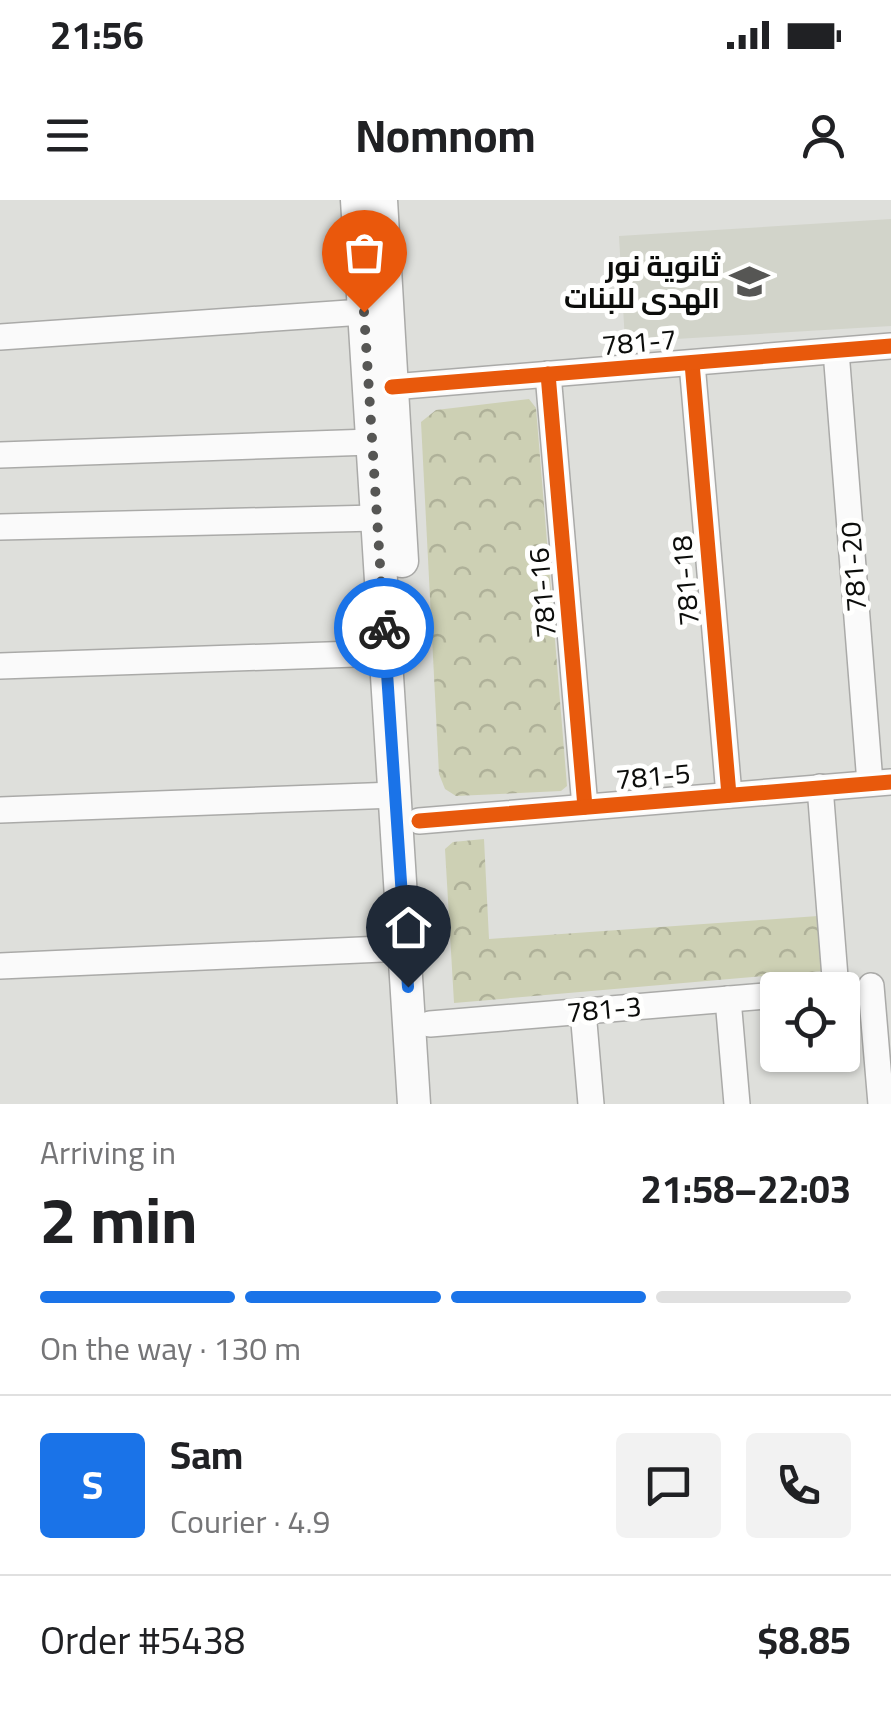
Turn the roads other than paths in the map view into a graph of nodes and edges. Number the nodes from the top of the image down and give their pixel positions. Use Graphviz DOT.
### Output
graph roads {
  1 [pos="357,200"];
  2 [pos="381,200"];
  3 [pos="373,272"];
  4 [pos="364,312"];
  5 [pos="0,337"];
  6 [pos="891,346"];
  7 [pos="836,350"];
  8 [pos="692,363"];
  9 [pos="548,374"];
  10 [pos="392,387"];
  11 [pos="371,442"];
  12 [pos="0,455"];
  13 [pos="376,518"];
  14 [pos="0,528"];
  15 [pos="386,653"];
  16 [pos="0,666"];
  17 [pos="880,782"];
  18 [pos="820,788"];
  19 [pos="729,795"];
  20 [pos="396,796"];
  21 [pos="585,807"];
  22 [pos="0,810"];
  23 [pos="419,821"];
  24 [pos="405,948"];
  25 [pos="0,966"];
  26 [pos="832,972"];
  27 [pos="881,986"];
  28 [pos="760,996"];
  29 [pos="728,999"];
  30 [pos="583,1011"];
  31 [pos="430,1024"];
  32 [pos="414,1104"];
  33 [pos="435,1104"];
  34 [pos="590,1104"];
  35 [pos="737,1104"];
  36 [pos="880,1104"];
  1 -- 3 [label="main road"];
  2 -- 3 [label="main road"];
  3 -- 4 [label="main road"];
  3 -- 10 [label="main road"];
  4 -- 5 [label="street"];
  4 -- 11 [label="main road"];
  6 -- 7 [label="street, 781-7"];
  7 -- 8 [label="street, 781-7"];
  7 -- 17 [label="street, 781-20"];
  8 -- 9 [label="street, 781-7"];
  8 -- 19 [label="street, 781-18"];
  9 -- 10 [label="street, 781-7"];
  9 -- 21 [label="street, 781-16"];
  10 -- 23 [label="main road"];
  11 -- 12 [label="street"];
  11 -- 13 [label="main road"];
  13 -- 14 [label="street"];
  13 -- 15 [label="main road"];
  15 -- 16 [label="street"];
  15 -- 20 [label="main road"];
  17 -- 18 [label="street, 781-5"];
  18 -- 19 [label="street, 781-5"];
  18 -- 26 [label="street"];
  19 -- 21 [label="street, 781-5"];
  20 -- 22 [label="street"];
  20 -- 24 [label="main road"];
  21 -- 23 [label="street, 781-5"];
  23 -- 31 [label="main road"];
  24 -- 25 [label="street"];
  24 -- 32 [label="main road"];
  27 -- 36 [label="street"];
  28 -- 29 [label="street, 781-3"];
  29 -- 30 [label="street, 781-3"];
  29 -- 35 [label="street"];
  30 -- 31 [label="street, 781-3"];
  30 -- 34 [label="street"];
  31 -- 33 [label="main road"];
}
